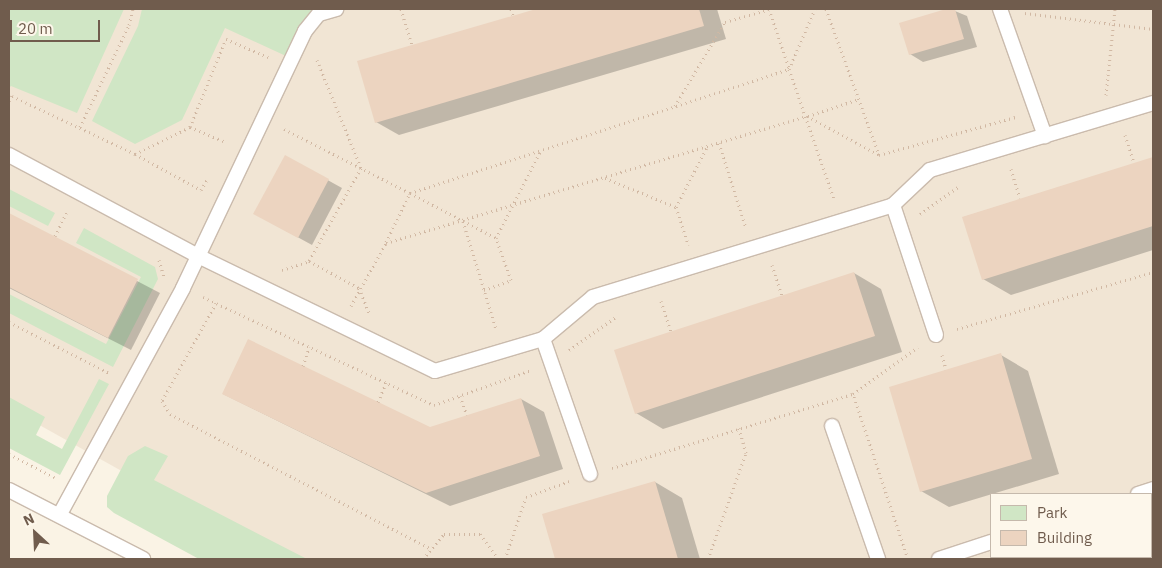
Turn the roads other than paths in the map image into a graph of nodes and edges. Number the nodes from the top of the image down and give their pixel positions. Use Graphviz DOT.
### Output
graph roads {
  1 [pos="336,9"];
  2 [pos="1000,10"];
  3 [pos="1153,102"];
  4 [pos="1044,136"];
  5 [pos="9,155"];
  6 [pos="893,205"];
  7 [pos="198,256"];
  8 [pos="936,335"];
  9 [pos="543,339"];
  10 [pos="832,426"];
  11 [pos="590,474"];
  12 [pos="9,490"];
  13 [pos="60,514"];
  14 [pos="990,542"];
  15 [pos="143,559"];
  16 [pos="878,559"];
  17 [pos="939,559"];
  1 -- 7 [label="lane"];
  2 -- 4 [label="lane"];
  3 -- 4 [label="lane"];
  4 -- 6 [label="lane"];
  5 -- 7 [label="lane"];
  6 -- 8 [label="lane"];
  6 -- 9 [label="lane"];
  7 -- 9 [label="lane"];
  7 -- 13 [label="lane"];
  9 -- 11 [label="lane"];
  10 -- 16 [label="lane"];
  12 -- 13 [label="lane"];
  13 -- 15 [label="lane"];
  14 -- 17 [label="lane"];
}
